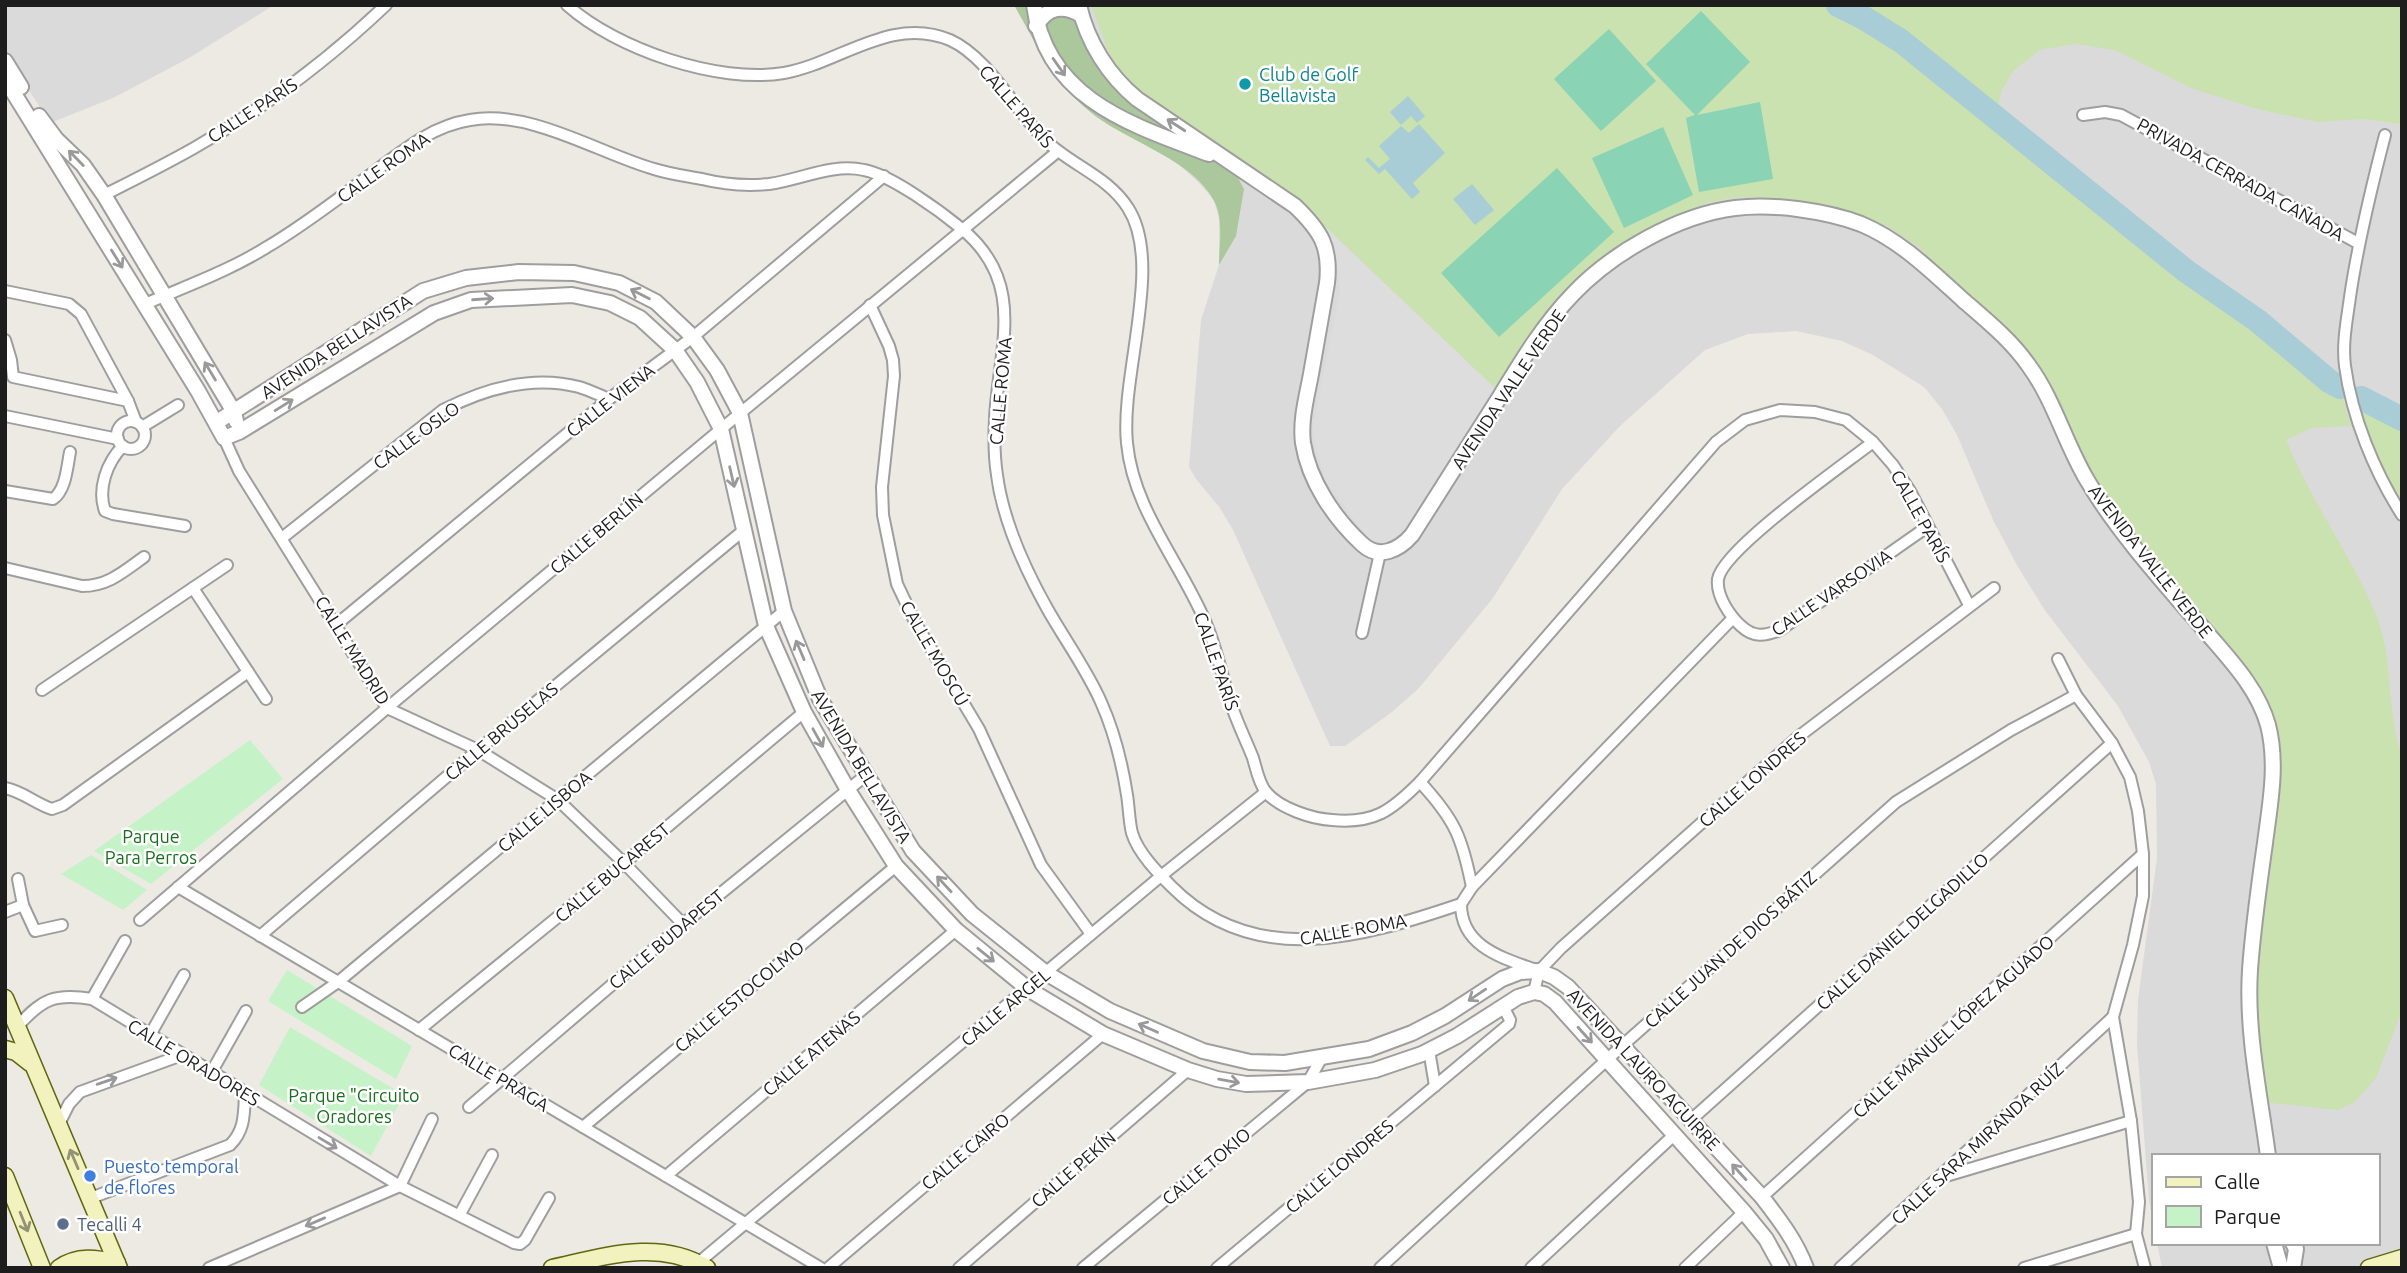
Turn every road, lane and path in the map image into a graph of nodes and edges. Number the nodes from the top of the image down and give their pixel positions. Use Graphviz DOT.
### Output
graph roads {
  1 [pos="386,5"];
  2 [pos="567,5"];
  3 [pos="1034,5"];
  4 [pos="1080,10"];
  5 [pos="1036,26"];
  6 [pos="5,61"];
  7 [pos="5,79"];
  8 [pos="2083,116"];
  9 [pos="2385,135"];
  10 [pos="1057,152"];
  11 [pos="1233,162"];
  12 [pos="884,176"];
  13 [pos="104,195"];
  14 [pos="962,229"];
  15 [pos="2358,243"];
  16 [pos="5,291"];
  17 [pos="164,295"];
  18 [pos="145,304"];
  19 [pos="870,305"];
  20 [pos="693,337"];
  21 [pos="5,340"];
  22 [pos="675,350"];
  23 [pos="609,399"];
  24 [pos="128,401"];
  25 [pos="178,405"];
  26 [pos="234,412"];
  27 [pos="740,413"];
  28 [pos="5,416"];
  29 [pos="217,422"];
  30 [pos="139,425"];
  31 [pos="721,429"];
  32 [pos="239,432"];
  33 [pos="224,438"];
  34 [pos="120,442"];
  35 [pos="1873,442"];
  36 [pos="70,452"];
  37 [pos="233,458"];
  38 [pos="5,491"];
  39 [pos="2402,515"];
  40 [pos="185,526"];
  41 [pos="1927,527"];
  42 [pos="744,530"];
  43 [pos="282,538"];
  44 [pos="1380,553"];
  45 [pos="144,557"];
  46 [pos="227,565"];
  47 [pos="5,568"];
  48 [pos="193,588"];
  49 [pos="1994,588"];
  50 [pos="1969,605"];
  51 [pos="784,611"];
  52 [pos="1733,618"];
  53 [pos="337,624"];
  54 [pos="766,626"];
  55 [pos="1362,633"];
  56 [pos="2057,659"];
  57 [pos="248,672"];
  58 [pos="42,690"];
  59 [pos="2076,695"];
  60 [pos="266,699"];
  61 [pos="387,708"];
  62 [pos="804,712"];
  63 [pos="2112,743"];
  64 [pos="478,750"];
  65 [pos="865,776"];
  66 [pos="1420,782"];
  67 [pos="5,788"];
  68 [pos="848,790"];
  69 [pos="1266,792"];
  70 [pos="558,800"];
  71 [pos="2143,854"];
  72 [pos="624,863"];
  73 [pos="896,866"];
  74 [pos="1161,876"];
  75 [pos="18,879"];
  76 [pos="178,887"];
  77 [pos="1472,887"];
  78 [pos="1461,904"];
  79 [pos="23,905"];
  80 [pos="5,912"];
  81 [pos="140,920"];
  82 [pos="683,924"];
  83 [pos="62,925"];
  84 [pos="956,930"];
  85 [pos="1091,934"];
  86 [pos="260,936"];
  87 [pos="125,941"];
  88 [pos="1539,971"];
  89 [pos="1046,973"];
  90 [pos="184,975"];
  91 [pos="338,982"];
  92 [pos="1028,989"];
  93 [pos="1534,992"];
  94 [pos="5,998"];
  95 [pos="92,999"];
  96 [pos="1503,1006"];
  97 [pos="302,1007"];
  98 [pos="246,1011"];
  99 [pos="2113,1017"];
  100 [pos="17,1027"];
  101 [pos="419,1030"];
  102 [pos="1103,1034"];
  103 [pos="150,1035"];
  104 [pos="1623,1045"];
  105 [pos="5,1049"];
  106 [pos="1429,1050"];
  107 [pos="182,1055"];
  108 [pos="1321,1059"];
  109 [pos="1606,1060"];
  110 [pos="34,1067"];
  111 [pos="1188,1070"];
  112 [pos="211,1073"];
  113 [pos="500,1078"];
  114 [pos="1308,1082"];
  115 [pos="1435,1086"];
  116 [pos="245,1094"];
  117 [pos="469,1107"];
  118 [pos="432,1119"];
  119 [pos="1692,1119"];
  120 [pos="2131,1121"];
  121 [pos="59,1124"];
  122 [pos="583,1127"];
  123 [pos="1674,1135"];
  124 [pos="2268,1154"];
  125 [pos="492,1155"];
  126 [pos="5,1176"];
  127 [pos="666,1176"];
  128 [pos="1941,1177"];
  129 [pos="400,1186"];
  130 [pos="1762,1197"];
  131 [pos="91,1198"];
  132 [pos="549,1198"];
  133 [pos="1744,1212"];
  134 [pos="460,1214"];
  135 [pos="745,1223"];
  136 [pos="2136,1234"];
  137 [pos="2275,1245"];
  138 [pos="2291,1245"];
  139 [pos="2402,1260"];
  140 [pos="703,1265"];
  141 [pos="118,1266"];
  142 [pos="42,1268"];
  143 [pos="59,1268"];
  144 [pos="209,1268"];
  145 [pos="552,1268"];
  146 [pos="821,1268"];
  147 [pos="828,1268"];
  148 [pos="959,1268"];
  149 [pos="1083,1268"];
  150 [pos="1217,1268"];
  151 [pos="1380,1268"];
  152 [pos="1531,1268"];
  153 [pos="1685,1268"];
  154 [pos="1782,1268"];
  155 [pos="1806,1268"];
  156 [pos="1840,1268"];
  157 [pos="2024,1268"];
  158 [pos="2145,1268"];
  159 [pos="2281,1268"];
  160 [pos="2292,1268"];
  161 [pos="2369,1268"];
  162 [pos="2398,1268"];
  1 -- 13 [label="street, CALLE PARÍS"];
  2 -- 10 [label="street, CALLE PARÍS"];
  3 -- 5 [label="street"];
  4 -- 5 [label="street"];
  11 -- 4 [label="street, one-way"];
  5 -- 11 [label="street, one-way"];
  13 -- 6 [label="street, one-way"];
  7 -- 18 [label="street, one-way"];
  8 -- 15 [label="street, PRIVADA CERRADA CAÑADA"];
  9 -- 15 [label="street"];
  10 -- 14 [label="street, CALLE BERLÍN"];
  10 -- 69 [label="street, CALLE PARÍS"];
  11 -- 44 [label="street"];
  12 -- 14 [label="street, CALLE ROMA"];
  12 -- 17 [label="street, CALLE ROMA"];
  12 -- 20 [label="street, CALLE VIENA"];
  13 -- 17 [label="street"];
  14 -- 19 [label="street, CALLE BERLÍN"];
  14 -- 74 [label="street, CALLE ROMA"];
  15 -- 39 [label="street"];
  16 -- 24 [label="street"];
  17 -- 18 [label="street, CALLE ROMA"];
  26 -- 17 [label="street, one-way"];
  18 -- 29 [label="street"];
  19 -- 27 [label="street, CALLE BERLÍN"];
  19 -- 85 [label="street, CALLE MOSCÚ"];
  20 -- 22 [label="street, CALLE VIENA"];
  20 -- 26 [label="street, AVENIDA BELLAVISTA, one-way"];
  20 -- 27 [label="street, AVENIDA BELLAVISTA"];
  21 -- 24 [label="street"];
  22 -- 23 [label="street, CALLE VIENA"];
  22 -- 31 [label="street, AVENIDA BELLAVISTA"];
  32 -- 22 [label="street, AVENIDA BELLAVISTA, one-way"];
  23 -- 43 [label="street, CALLE OSLO"];
  23 -- 53 [label="street, CALLE VIENA"];
  24 -- 30 [label="street"];
  25 -- 30 [label="street"];
  26 -- 29 [label="street, AVENIDA BELLAVISTA"];
  26 -- 32 [label="street"];
  27 -- 31 [label="street, CALLE BERLÍN"];
  27 -- 51 [label="street, AVENIDA BELLAVISTA"];
  28 -- 34 [label="street"];
  29 -- 33 [label="street"];
  30 -- 34 [label="street"];
  30 -- 34 [label="street"];
  31 -- 42 [label="street, AVENIDA BELLAVISTA, one-way"];
  31 -- 61 [label="street, CALLE BERLÍN"];
  32 -- 33 [label="street, AVENIDA BELLAVISTA"];
  32 -- 37 [label="street"];
  33 -- 37 [label="street, CALLE MADRID"];
  34 -- 40 [label="street"];
  35 -- 41 [label="street, CALLE PARÍS"];
  35 -- 52 [label="street"];
  35 -- 66 [label="street, CALLE PARÍS"];
  36 -- 38 [label="street"];
  37 -- 43 [label="street, CALLE MADRID"];
  41 -- 50 [label="street, CALLE PARÍS"];
  41 -- 52 [label="street, CALLE VARSOVIA"];
  42 -- 54 [label="street, AVENIDA BELLAVISTA"];
  42 -- 64 [label="street, CALLE BRUSELAS"];
  43 -- 53 [label="street, CALLE MADRID"];
  44 -- 55 [label="street"];
  44 -- 124 [label="street, AVENIDA VALLE VERDE"];
  45 -- 47 [label="street"];
  46 -- 48 [label="street"];
  48 -- 57 [label="street"];
  48 -- 58 [label="street"];
  49 -- 50 [label="street, CALLE LONDRES"];
  50 -- 88 [label="street, CALLE LONDRES"];
  51 -- 54 [label="street, CALLE LISBOA"];
  65 -- 51 [label="street, AVENIDA BELLAVISTA, one-way"];
  52 -- 77 [label="street"];
  53 -- 61 [label="street, CALLE MADRID"];
  54 -- 62 [label="street, AVENIDA BELLAVISTA"];
  54 -- 70 [label="street, CALLE LISBOA"];
  56 -- 59 [label="street"];
  57 -- 60 [label="street"];
  57 -- 67 [label="street"];
  59 -- 63 [label="street"];
  59 -- 104 [label="street, CALLE JUAN DE DIOS BÁTIZ"];
  61 -- 64 [label="street, CALLE MADRID"];
  61 -- 76 [label="street, CALLE BERLÍN"];
  62 -- 68 [label="street, AVENIDA BELLAVISTA, one-way"];
  62 -- 72 [label="street, CALLE BUCAREST"];
  63 -- 71 [label="street"];
  63 -- 119 [label="street, CALLE DANIEL DELGADILLO"];
  64 -- 70 [label="street, CALLE MADRID"];
  64 -- 86 [label="street, CALLE BRUSELAS"];
  65 -- 68 [label="street, CALLE BUDAPEST"];
  89 -- 65 [label="street, AVENIDA BELLAVISTA, one-way"];
  66 -- 69 [label="street, CALLE PARÍS"];
  66 -- 77 [label="street"];
  68 -- 73 [label="street, AVENIDA BELLAVISTA"];
  68 -- 82 [label="street, CALLE BUDAPEST"];
  69 -- 74 [label="street, CALLE ARGEL"];
  70 -- 72 [label="street, CALLE MADRID"];
  70 -- 91 [label="street, CALLE LISBOA"];
  71 -- 99 [label="street"];
  71 -- 130 [label="street, CALLE MANUEL LÓPEZ AGUADO"];
  72 -- 82 [label="street, CALLE MADRID"];
  72 -- 101 [label="street, CALLE BUCAREST"];
  73 -- 84 [label="street, AVENIDA BELLAVISTA"];
  73 -- 122 [label="street, CALLE ESTOCOLMO"];
  74 -- 78 [label="street, CALLE ROMA"];
  74 -- 85 [label="street, CALLE ARGEL"];
  75 -- 79 [label="street"];
  76 -- 81 [label="street, CALLE BERLÍN"];
  76 -- 86 [label="street, CALLE PRAGA"];
  77 -- 78 [label="street"];
  78 -- 88 [label="street, AVENIDA LAURO AGUIRRE"];
  79 -- 80 [label="street"];
  79 -- 83 [label="street"];
  82 -- 113 [label="street, CALLE BUDAPEST"];
  84 -- 92 [label="street, AVENIDA BELLAVISTA, one-way"];
  84 -- 127 [label="street, CALLE ATENAS"];
  85 -- 89 [label="street, CALLE ARGEL"];
  86 -- 91 [label="street, CALLE PRAGA"];
  87 -- 95 [label="street"];
  88 -- 93 [label="street"];
  88 -- 104 [label="street, AVENIDA LAURO AGUIRRE"];
  88 -- 108 [label="street, AVENIDA BELLAVISTA, one-way"];
  89 -- 92 [label="street, CALLE ARGEL"];
  108 -- 89 [label="street, AVENIDA BELLAVISTA, one-way"];
  90 -- 103 [label="street"];
  91 -- 97 [label="street, CALLE LISBOA"];
  91 -- 101 [label="street, CALLE PRAGA"];
  92 -- 102 [label="street, AVENIDA BELLAVISTA"];
  92 -- 135 [label="street, CALLE ARGEL"];
  93 -- 96 [label="street, AVENIDA BELLAVISTA"];
  93 -- 109 [label="street, AVENIDA LAURO AGUIRRE, one-way"];
  94 -- 100 [label="main road"];
  95 -- 100 [label="street, CALLE ORADORES"];
  95 -- 103 [label="street, CALLE ORADORES"];
  96 -- 106 [label="street, AVENIDA BELLAVISTA"];
  96 -- 115 [label="street, CALLE LONDRES"];
  98 -- 112 [label="street"];
  99 -- 120 [label="street"];
  99 -- 128 [label="street, CALLE SARA MIRANDA RUÍZ"];
  100 -- 110 [label="main road"];
  101 -- 113 [label="street, CALLE PRAGA"];
  102 -- 111 [label="street, AVENIDA BELLAVISTA"];
  102 -- 147 [label="street, CALLE CAIRO"];
  103 -- 107 [label="street, CALLE ORADORES"];
  104 -- 109 [label="street, CALLE JUAN DE DIOS BÁTIZ"];
  104 -- 119 [label="street, AVENIDA LAURO AGUIRRE"];
  105 -- 110 [label="main road"];
  106 -- 114 [label="street, AVENIDA BELLAVISTA"];
  106 -- 115 [label="street"];
  107 -- 112 [label="street, CALLE ORADORES"];
  121 -- 107 [label="street, one-way"];
  108 -- 114 [label="street, CALLE TOKIO"];
  109 -- 123 [label="street, AVENIDA LAURO AGUIRRE"];
  109 -- 151 [label="street, CALLE JUAN DE DIOS BÁTIZ"];
  110 -- 121 [label="main road"];
  111 -- 114 [label="street, AVENIDA BELLAVISTA, one-way"];
  111 -- 148 [label="street, CALLE PEKÍN"];
  112 -- 116 [label="street, CALLE ORADORES"];
  113 -- 117 [label="street, CALLE BUDAPEST"];
  113 -- 122 [label="street, CALLE PRAGA"];
  114 -- 149 [label="street, CALLE TOKIO"];
  115 -- 150 [label="street, CALLE LONDRES"];
  116 -- 129 [label="street, CALLE ORADORES, one-way"];
  116 -- 131 [label="street"];
  118 -- 129 [label="street"];
  130 -- 119 [label="street, AVENIDA LAURO AGUIRRE, one-way"];
  120 -- 128 [label="street"];
  120 -- 136 [label="street"];
  131 -- 121 [label="main road, one-way"];
  122 -- 127 [label="street, CALLE PRAGA"];
  123 -- 133 [label="street, AVENIDA LAURO AGUIRRE"];
  123 -- 152 [label="street"];
  125 -- 134 [label="street"];
  126 -- 142 [label="main road, one-way"];
  127 -- 135 [label="street, CALLE PRAGA"];
  128 -- 156 [label="street, CALLE SARA MIRANDA RUÍZ"];
  129 -- 134 [label="street, CALLE ORADORES"];
  129 -- 144 [label="street, one-way"];
  130 -- 155 [label="street, AVENIDA LAURO AGUIRRE"];
  131 -- 141 [label="main road"];
  132 -- 134 [label="street, CALLE ORADORES"];
  133 -- 153 [label="street"];
  133 -- 154 [label="street, AVENIDA LAURO AGUIRRE"];
  135 -- 140 [label="street, CALLE ARGEL"];
  135 -- 146 [label="street, CALLE PRAGA"];
  136 -- 157 [label="street"];
  136 -- 158 [label="street"];
  137 -- 159 [label="street"];
  138 -- 160 [label="street"];
  139 -- 161 [label="main road"];
  139 -- 162 [label="main road"];
  140 -- 145 [label="main road"];
  141 -- 143 [label="main road"];
}
